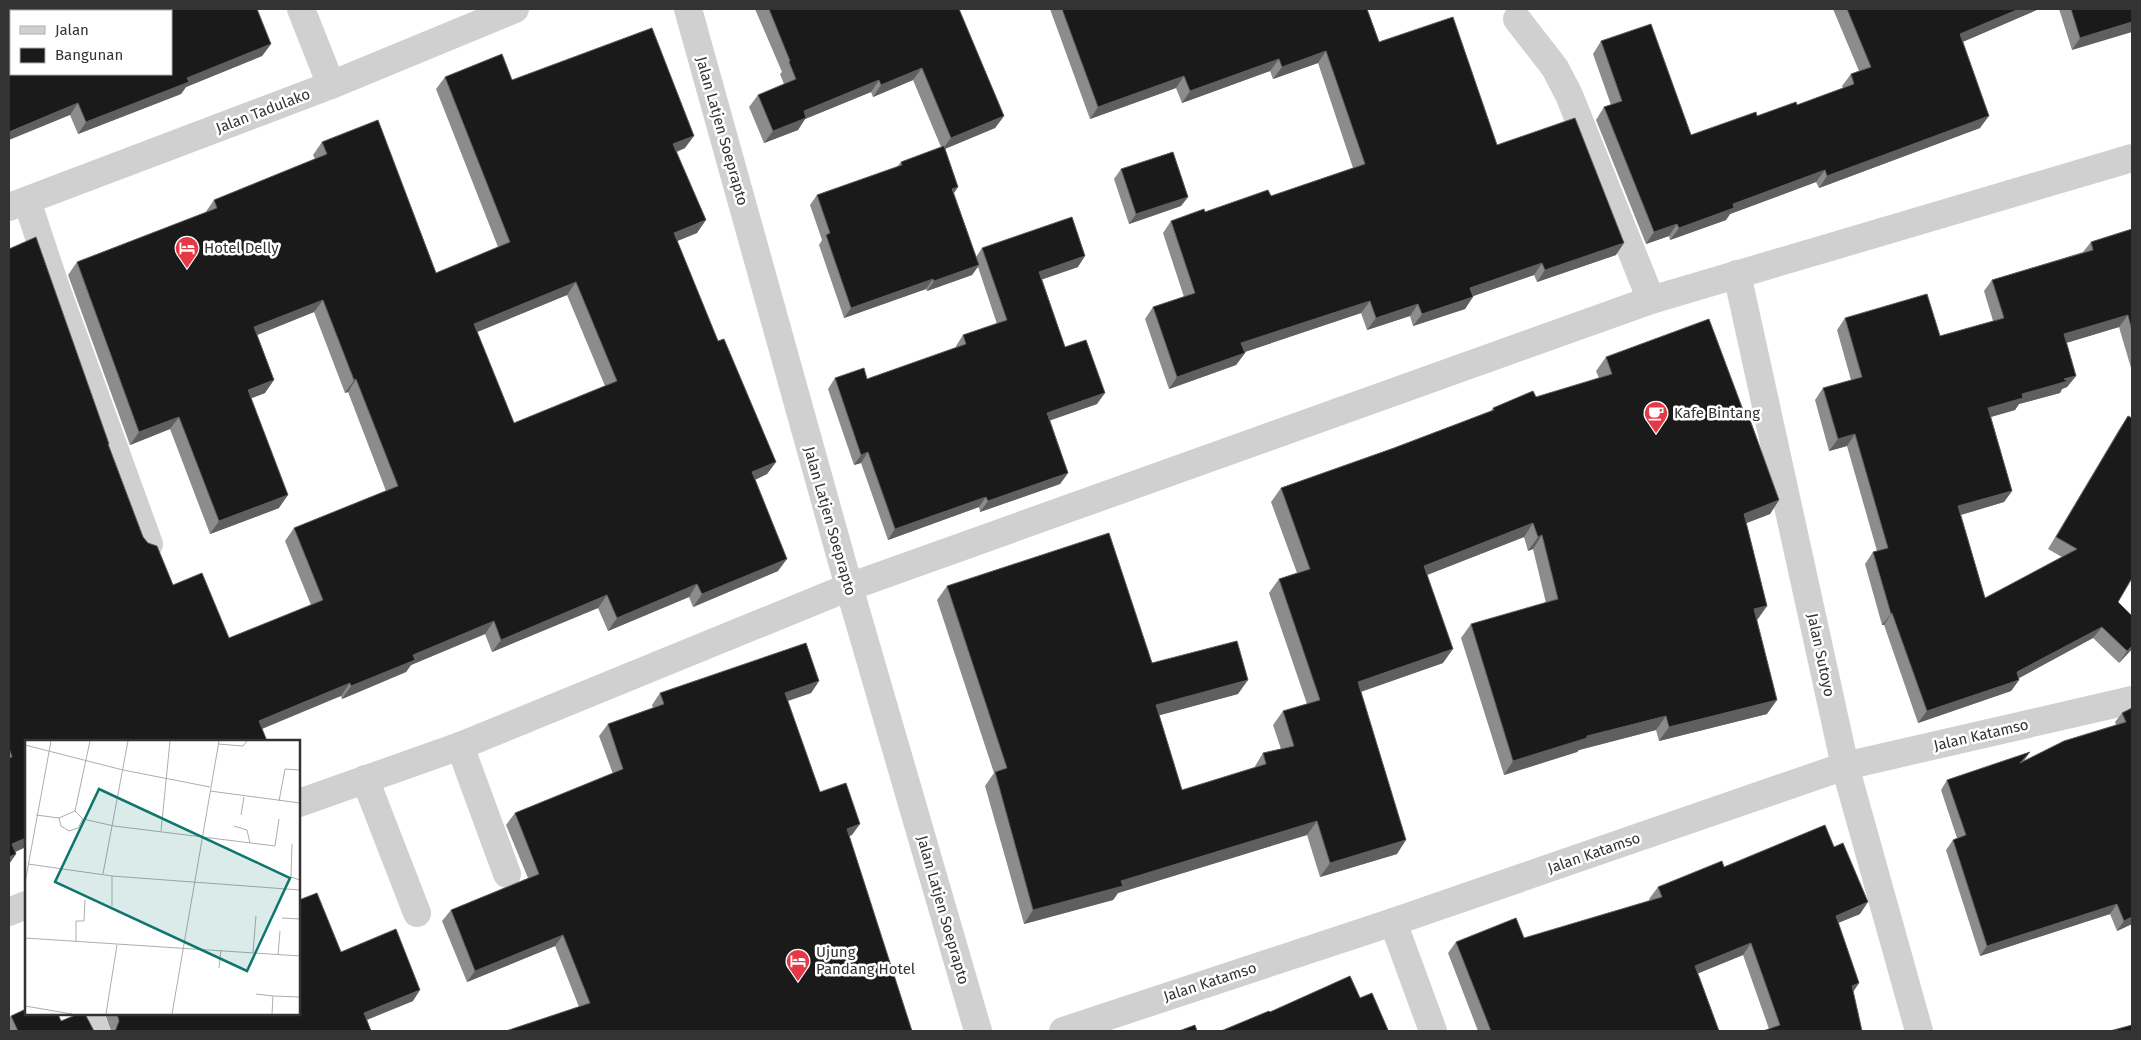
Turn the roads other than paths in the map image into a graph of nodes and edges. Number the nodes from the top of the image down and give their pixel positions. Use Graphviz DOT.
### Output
graph roads {
  1 [pos="302,9"];
  2 [pos="515,9"];
  3 [pos="688,9"];
  4 [pos="1518,19"];
  5 [pos="331,85"];
  6 [pos="2132,158"];
  7 [pos="18,204"];
  8 [pos="1737,274"];
  9 [pos="1651,300"];
  10 [pos="149,544"];
  11 [pos="849,587"];
  12 [pos="2132,700"];
  13 [pos="460,746"];
  14 [pos="1846,766"];
  15 [pos="364,779"];
  16 [pos="300,803"];
  17 [pos="507,874"];
  18 [pos="25,905"];
  19 [pos="9,912"];
  20 [pos="417,913"];
  21 [pos="1393,922"];
  22 [pos="89,1015"];
  23 [pos="96,1031"];
  24 [pos="978,1031"];
  25 [pos="1063,1031"];
  26 [pos="1433,1031"];
  27 [pos="1919,1031"];
  1 -- 5 [label="street"];
  2 -- 5 [label="street, Jalan Tadulako"];
  3 -- 11 [label="street, Jalan Latjen Soeprapto"];
  4 -- 9 [label="street"];
  5 -- 7 [label="street, Jalan Tadulako"];
  6 -- 8 [label="street"];
  7 -- 10 [label="street"];
  8 -- 9 [label="street"];
  8 -- 14 [label="street, Jalan Sutoyo"];
  9 -- 11 [label="street"];
  11 -- 13 [label="street"];
  11 -- 24 [label="street, Jalan Latjen Soeprapto"];
  12 -- 14 [label="street, Jalan Katamso"];
  13 -- 15 [label="street"];
  13 -- 17 [label="street"];
  14 -- 21 [label="street, Jalan Katamso"];
  14 -- 27 [label="street, Jalan Sutoyo"];
  15 -- 16 [label="street"];
  15 -- 20 [label="street"];
  18 -- 19 [label="street"];
  21 -- 25 [label="street, Jalan Katamso"];
  21 -- 26 [label="street"];
  22 -- 23 [label="street"];
}
